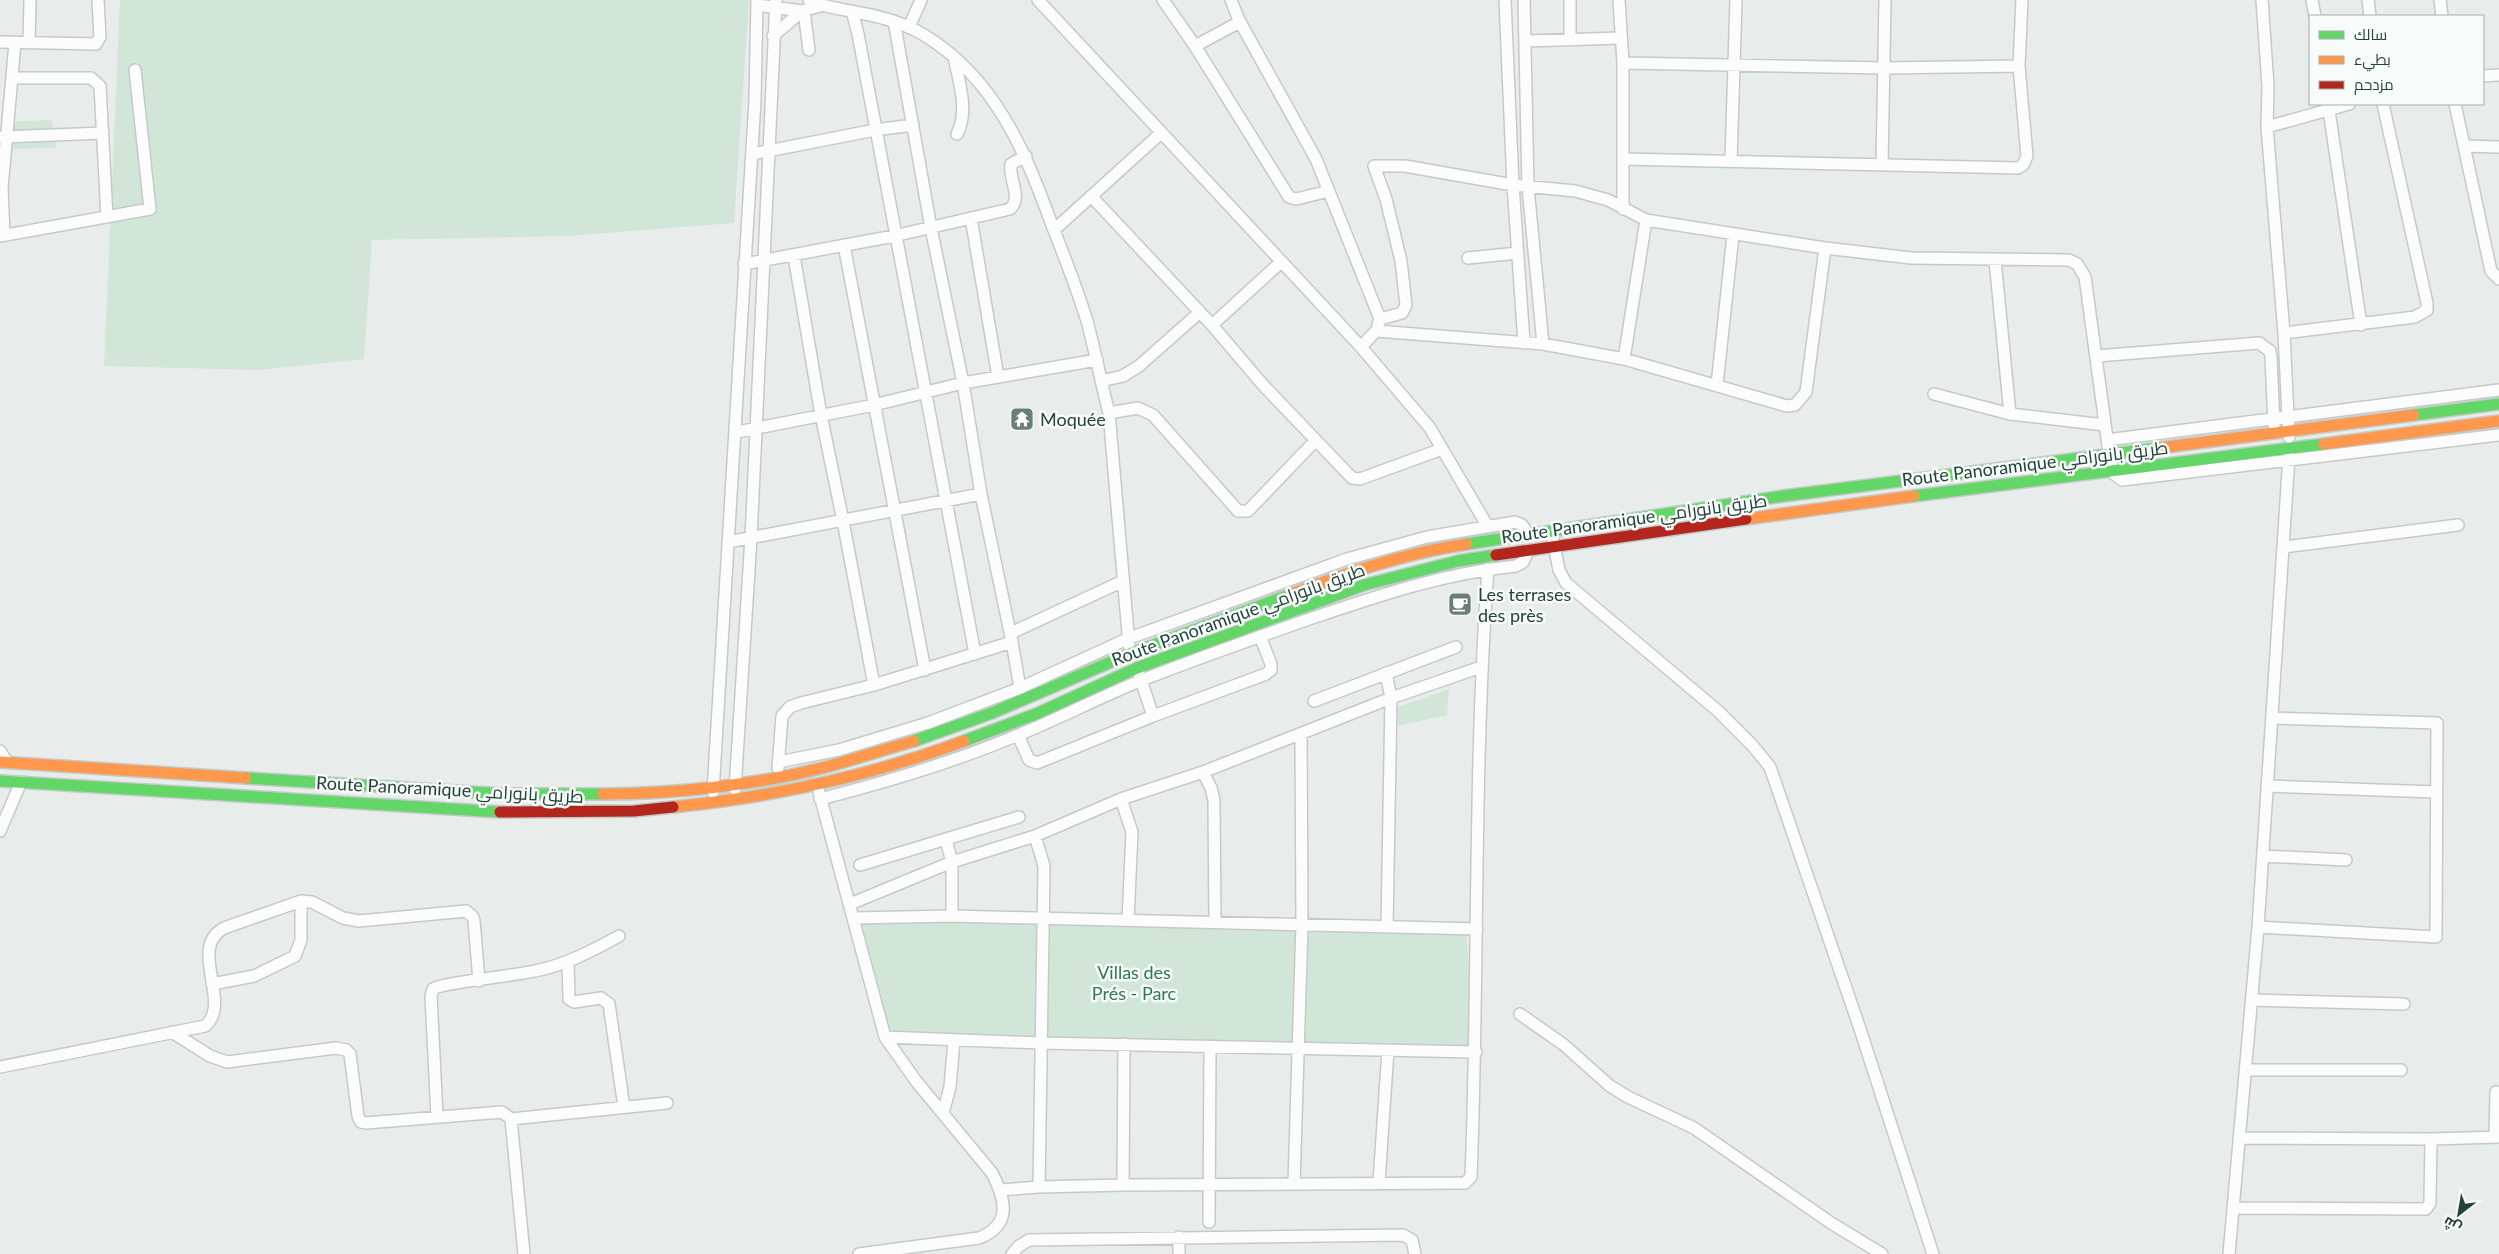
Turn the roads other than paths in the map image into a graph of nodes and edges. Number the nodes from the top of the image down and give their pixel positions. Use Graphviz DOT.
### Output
graph roads {
  1 [pos="30,0"];
  2 [pos="98,0"];
  3 [pos="921,0"];
  4 [pos="1038,0"];
  5 [pos="1163,0"];
  6 [pos="1231,0"];
  7 [pos="1505,0"];
  8 [pos="1524,0"];
  9 [pos="1570,0"];
  10 [pos="1619,0"];
  11 [pos="1736,0"];
  12 [pos="1885,0"];
  13 [pos="2022,0"];
  14 [pos="2262,0"];
  15 [pos="2312,0"];
  16 [pos="2368,0"];
  17 [pos="2440,0"];
  18 [pos="757,3"];
  19 [pos="776,4"];
  20 [pos="805,7"];
  21 [pos="852,11"];
  22 [pos="2315,15"];
  23 [pos="2370,15"];
  24 [pos="2442,15"];
  25 [pos="1239,20"];
  26 [pos="894,21"];
  27 [pos="909,27"];
  28 [pos="774,36"];
  29 [pos="1621,38"];
  30 [pos="1570,40"];
  31 [pos="1526,41"];
  32 [pos="0,42"];
  33 [pos="15,43"];
  34 [pos="29,44"];
  35 [pos="1195,46"];
  36 [pos="809,50"];
  37 [pos="954,57"];
  38 [pos="1623,63"];
  39 [pos="1734,65"];
  40 [pos="2019,66"];
  41 [pos="1884,68"];
  42 [pos="135,70"];
  43 [pos="2499,75"];
  44 [pos="2484,76"];
  45 [pos="12,78"];
  46 [pos="5,90"];
  47 [pos="2384,105"];
  48 [pos="2455,105"];
  49 [pos="2329,106"];
  50 [pos="913,125"];
  51 [pos="2267,127"];
  52 [pos="875,130"];
  53 [pos="103,133"];
  54 [pos="1161,133"];
  55 [pos="957,134"];
  56 [pos="4,137"];
  57 [pos="2464,146"];
  58 [pos="2499,147"];
  59 [pos="769,151"];
  60 [pos="752,154"];
  61 [pos="1026,156"];
  62 [pos="1624,159"];
  63 [pos="1731,161"];
  64 [pos="1882,165"];
  65 [pos="1512,185"];
  66 [pos="1528,187"];
  67 [pos="1,188"];
  68 [pos="1329,190"];
  69 [pos="1090,196"];
  70 [pos="1623,209"];
  71 [pos="107,217"];
  72 [pos="971,218"];
  73 [pos="1646,220"];
  74 [pos="931,228"];
  75 [pos="1054,230"];
  76 [pos="1733,235"];
  77 [pos="2,236"];
  78 [pos="894,236"];
  79 [pos="844,245"];
  80 [pos="1825,248"];
  81 [pos="1518,253"];
  82 [pos="794,256"];
  83 [pos="1468,258"];
  84 [pos="1995,260"];
  85 [pos="762,261"];
  86 [pos="1280,263"];
  87 [pos="744,264"];
  88 [pos="2499,280"];
  89 [pos="1200,312"];
  90 [pos="1380,319"];
  91 [pos="1212,325"];
  92 [pos="2361,325"];
  93 [pos="1376,331"];
  94 [pos="2284,333"];
  95 [pos="1524,343"];
  96 [pos="1543,344"];
  97 [pos="1361,347"];
  98 [pos="2097,356"];
  99 [pos="1624,359"];
  100 [pos="1097,360"];
  101 [pos="998,377"];
  102 [pos="1101,382"];
  103 [pos="963,383"];
  104 [pos="1717,385"];
  105 [pos="2499,390"];
  106 [pos="924,393"];
  107 [pos="1934,394"];
  108 [pos="2499,404"];
  109 [pos="874,405"];
  110 [pos="1109,413"];
  111 [pos="2010,414"];
  112 [pos="821,415"];
  113 [pos="2289,417"];
  114 [pos="2274,419"];
  115 [pos="2499,421"];
  116 [pos="2105,425"];
  117 [pos="756,428"];
  118 [pos="2289,431"];
  119 [pos="737,432"];
  120 [pos="2275,433"];
  121 [pos="2499,435"];
  122 [pos="2108,440"];
  123 [pos="1315,441"];
  124 [pos="2289,448"];
  125 [pos="1442,449"];
  126 [pos="2276,449"];
  127 [pos="2109,453"];
  128 [pos="2289,461"];
  129 [pos="2276,463"];
  130 [pos="2112,470"];
  131 [pos="981,494"];
  132 [pos="946,500"];
  133 [pos="894,511"];
  134 [pos="843,521"];
  135 [pos="2458,525"];
  136 [pos="1488,526"];
  137 [pos="1552,531"];
  138 [pos="1528,534"];
  139 [pos="751,538"];
  140 [pos="728,542"];
  141 [pos="1554,547"];
  142 [pos="2284,547"];
  143 [pos="1528,551"];
  144 [pos="1488,569"];
  145 [pos="1123,581"];
  146 [pos="1260,636"];
  147 [pos="1012,637"];
  148 [pos="1127,639"];
  149 [pos="1456,647"];
  150 [pos="1132,653"];
  151 [pos="975,654"];
  152 [pos="1481,667"];
  153 [pos="1137,668"];
  154 [pos="925,670"];
  155 [pos="1386,674"];
  156 [pos="1142,680"];
  157 [pos="874,685"];
  158 [pos="1020,688"];
  159 [pos="1391,698"];
  160 [pos="1314,701"];
  161 [pos="1153,716"];
  162 [pos="2272,718"];
  163 [pos="1301,734"];
  164 [pos="1018,735"];
  165 [pos="0,751"];
  166 [pos="4,762"];
  167 [pos="779,762"];
  168 [pos="1203,772"];
  169 [pos="778,777"];
  170 [pos="0,781"];
  171 [pos="21,782"];
  172 [pos="735,784"];
  173 [pos="817,785"];
  174 [pos="2268,786"];
  175 [pos="713,787"];
  176 [pos="2436,792"];
  177 [pos="820,799"];
  178 [pos="1122,800"];
  179 [pos="734,801"];
  180 [pos="713,804"];
  181 [pos="1019,817"];
  182 [pos="0,831"];
  183 [pos="1035,836"];
  184 [pos="946,840"];
  185 [pos="2263,856"];
  186 [pos="2346,860"];
  187 [pos="952,862"];
  188 [pos="860,865"];
  189 [pos="865,898"];
  190 [pos="301,901"];
  191 [pos="850,904"];
  192 [pos="952,916"];
  193 [pos="854,918"];
  194 [pos="870,918"];
  195 [pos="1044,918"];
  196 [pos="1128,920"];
  197 [pos="1215,922"];
  198 [pos="1302,925"];
  199 [pos="1387,927"];
  200 [pos="2258,927"];
  201 [pos="1477,929"];
  202 [pos="619,936"];
  203 [pos="568,962"];
  204 [pos="479,981"];
  205 [pos="212,984"];
  206 [pos="2252,1000"];
  207 [pos="2404,1004"];
  208 [pos="1520,1014"];
  209 [pos="172,1032"];
  210 [pos="885,1037"];
  211 [pos="954,1040"];
  212 [pos="1040,1043"];
  213 [pos="1124,1044"];
  214 [pos="1210,1047"];
  215 [pos="1299,1047"];
  216 [pos="1388,1050"];
  217 [pos="1476,1052"];
  218 [pos="0,1068"];
  219 [pos="2246,1070"];
  220 [pos="2401,1070"];
  221 [pos="2496,1092"];
  222 [pos="667,1102"];
  223 [pos="624,1107"];
  224 [pos="943,1113"];
  225 [pos="437,1117"];
  226 [pos="511,1119"];
  227 [pos="2497,1137"];
  228 [pos="2240,1138"];
  229 [pos="2432,1140"];
  230 [pos="1379,1182"];
  231 [pos="1294,1183"];
  232 [pos="1209,1184"];
  233 [pos="1123,1185"];
  234 [pos="1039,1187"];
  235 [pos="1001,1190"];
  236 [pos="2233,1208"];
  237 [pos="1209,1222"];
  238 [pos="1179,1237"];
  239 [pos="524,1254"];
  240 [pos="859,1254"];
  241 [pos="1012,1254"];
  242 [pos="1179,1254"];
  243 [pos="1415,1254"];
  244 [pos="1882,1254"];
  245 [pos="1933,1254"];
  246 [pos="2229,1254"];
  1 -- 34 [label="street"];
  2 -- 34 [label="street"];
  3 -- 27 [label="street"];
  4 -- 54 [label="street"];
  5 -- 35 [label="street"];
  6 -- 25 [label="street"];
  7 -- 65 [label="street"];
  8 -- 31 [label="street"];
  9 -- 30 [label="street"];
  10 -- 29 [label="street"];
  11 -- 39 [label="street"];
  12 -- 41 [label="street"];
  13 -- 40 [label="street"];
  14 -- 51 [label="street"];
  15 -- 22 [label="street"];
  16 -- 23 [label="street"];
  17 -- 24 [label="street"];
  18 -- 19 [label="street"];
  18 -- 60 [label="street"];
  19 -- 20 [label="street"];
  19 -- 28 [label="street"];
  20 -- 21 [label="street"];
  20 -- 28 [label="street"];
  20 -- 36 [label="street"];
  21 -- 26 [label="street"];
  21 -- 52 [label="street"];
  25 -- 35 [label="street"];
  25 -- 68 [label="street"];
  26 -- 27 [label="street"];
  26 -- 50 [label="street"];
  27 -- 37 [label="street"];
  28 -- 59 [label="street"];
  29 -- 30 [label="street"];
  29 -- 38 [label="street"];
  30 -- 31 [label="street"];
  31 -- 66 [label="street"];
  32 -- 33 [label="street"];
  33 -- 34 [label="street"];
  33 -- 45 [label="street"];
  35 -- 68 [label="street"];
  37 -- 55 [label="street"];
  37 -- 61 [label="street"];
  38 -- 39 [label="street"];
  38 -- 62 [label="street"];
  39 -- 41 [label="street"];
  39 -- 63 [label="street"];
  40 -- 41 [label="street"];
  40 -- 64 [label="street"];
  41 -- 64 [label="street"];
  42 -- 71 [label="street"];
  43 -- 44 [label="street"];
  45 -- 46 [label="street"];
  45 -- 53 [label="street"];
  46 -- 56 [label="street"];
  47 -- 92 [label="street"];
  48 -- 57 [label="street"];
  49 -- 51 [label="street"];
  49 -- 92 [label="street"];
  50 -- 52 [label="street"];
  50 -- 74 [label="street"];
  51 -- 94 [label="street"];
  52 -- 59 [label="street"];
  52 -- 78 [label="street"];
  53 -- 56 [label="street"];
  53 -- 71 [label="street"];
  54 -- 69 [label="street"];
  54 -- 86 [label="street"];
  56 -- 67 [label="street"];
  57 -- 58 [label="street"];
  57 -- 88 [label="street"];
  59 -- 60 [label="street"];
  59 -- 85 [label="street"];
  60 -- 87 [label="street"];
  61 -- 72 [label="street"];
  61 -- 75 [label="street"];
  62 -- 63 [label="street"];
  62 -- 70 [label="street"];
  63 -- 64 [label="street"];
  65 -- 66 [label="street"];
  65 -- 81 [label="street"];
  65 -- 90 [label="street"];
  66 -- 70 [label="street"];
  66 -- 96 [label="street"];
  67 -- 77 [label="street"];
  68 -- 90 [label="street"];
  69 -- 75 [label="street"];
  69 -- 89 [label="street"];
  70 -- 73 [label="street"];
  71 -- 77 [label="street"];
  72 -- 74 [label="street"];
  72 -- 101 [label="street"];
  73 -- 76 [label="street"];
  73 -- 99 [label="street"];
  74 -- 78 [label="street"];
  74 -- 103 [label="street"];
  75 -- 100 [label="street"];
  76 -- 80 [label="street"];
  76 -- 104 [label="street"];
  78 -- 79 [label="street"];
  78 -- 106 [label="street"];
  79 -- 82 [label="street"];
  79 -- 109 [label="street"];
  80 -- 84 [label="street"];
  80 -- 104 [label="street"];
  81 -- 83 [label="street"];
  81 -- 95 [label="street"];
  82 -- 85 [label="street"];
  82 -- 112 [label="street"];
  84 -- 98 [label="street"];
  84 -- 111 [label="street"];
  85 -- 87 [label="street"];
  85 -- 117 [label="street"];
  86 -- 91 [label="street"];
  86 -- 97 [label="street"];
  87 -- 119 [label="street"];
  89 -- 91 [label="street"];
  89 -- 102 [label="street"];
  90 -- 93 [label="street"];
  91 -- 123 [label="street"];
  92 -- 94 [label="street"];
  93 -- 95 [label="street"];
  93 -- 97 [label="street"];
  94 -- 113 [label="street"];
  95 -- 96 [label="street"];
  96 -- 99 [label="street"];
  97 -- 125 [label="street"];
  98 -- 114 [label="street"];
  98 -- 116 [label="street"];
  99 -- 104 [label="street"];
  100 -- 101 [label="street"];
  100 -- 102 [label="street"];
  101 -- 103 [label="street"];
  102 -- 110 [label="street"];
  103 -- 106 [label="street"];
  103 -- 131 [label="street"];
  105 -- 113 [label="street"];
  106 -- 109 [label="street"];
  106 -- 132 [label="street"];
  107 -- 111 [label="street"];
  108 -- 118 [label="street, Route Panoramique طريق بانورامي"];
  109 -- 112 [label="street"];
  109 -- 133 [label="street"];
  110 -- 123 [label="street"];
  110 -- 145 [label="street"];
  111 -- 116 [label="street"];
  112 -- 117 [label="street"];
  112 -- 134 [label="street"];
  113 -- 114 [label="street"];
  113 -- 118 [label="street"];
  114 -- 120 [label="street"];
  114 -- 122 [label="street"];
  115 -- 124 [label="street, Route Panoramique طريق بانورامي"];
  116 -- 122 [label="street"];
  117 -- 119 [label="street"];
  117 -- 139 [label="street"];
  118 -- 120 [label="street, Route Panoramique طريق بانورامي"];
  118 -- 124 [label="street"];
  119 -- 140 [label="street"];
  120 -- 126 [label="street"];
  120 -- 127 [label="street, Route Panoramique طريق بانورامي"];
  121 -- 128 [label="street"];
  122 -- 127 [label="street"];
  123 -- 125 [label="street"];
  124 -- 126 [label="street, Route Panoramique طريق بانورامي"];
  124 -- 128 [label="street"];
  125 -- 136 [label="street"];
  126 -- 129 [label="street"];
  126 -- 130 [label="street, Route Panoramique طريق بانورامي"];
  127 -- 130 [label="street"];
  127 -- 137 [label="street, Route Panoramique طريق بانورامي"];
  128 -- 129 [label="street"];
  128 -- 142 [label="street"];
  129 -- 130 [label="street"];
  130 -- 141 [label="street, Route Panoramique طريق بانورامي"];
  131 -- 132 [label="street"];
  131 -- 147 [label="street"];
  132 -- 133 [label="street"];
  132 -- 151 [label="street"];
  133 -- 134 [label="street"];
  133 -- 154 [label="street"];
  134 -- 139 [label="street"];
  134 -- 157 [label="street"];
  135 -- 142 [label="street"];
  136 -- 138 [label="street"];
  136 -- 148 [label="street"];
  137 -- 138 [label="street, Route Panoramique طريق بانورامي"];
  137 -- 141 [label="street"];
  138 -- 150 [label="street, Route Panoramique طريق بانورامي"];
  139 -- 140 [label="street"];
  139 -- 172 [label="street"];
  140 -- 175 [label="street"];
  141 -- 143 [label="street, Route Panoramique طريق بانورامي"];
  141 -- 245 [label="street"];
  142 -- 162 [label="street"];
  143 -- 144 [label="street"];
  143 -- 153 [label="street, Route Panoramique طريق بانورامي"];
  144 -- 146 [label="street"];
  144 -- 152 [label="street"];
  145 -- 147 [label="street"];
  145 -- 148 [label="street"];
  146 -- 156 [label="street"];
  146 -- 161 [label="street"];
  147 -- 151 [label="street"];
  147 -- 158 [label="street"];
  148 -- 150 [label="street"];
  148 -- 158 [label="street"];
  149 -- 155 [label="street"];
  150 -- 153 [label="street"];
  150 -- 169 [label="street, Route Panoramique طريق بانورامي"];
  151 -- 154 [label="street"];
  152 -- 159 [label="street"];
  152 -- 201 [label="street"];
  153 -- 156 [label="street"];
  153 -- 173 [label="street, Route Panoramique طريق بانورامي"];
  154 -- 157 [label="street"];
  155 -- 159 [label="street"];
  155 -- 160 [label="street"];
  156 -- 161 [label="street"];
  156 -- 164 [label="street"];
  157 -- 167 [label="street"];
  158 -- 167 [label="street"];
  159 -- 163 [label="street"];
  159 -- 199 [label="street"];
  161 -- 164 [label="street"];
  162 -- 174 [label="street"];
  162 -- 176 [label="street"];
  163 -- 168 [label="street"];
  163 -- 198 [label="street"];
  164 -- 177 [label="street"];
  165 -- 166 [label="street"];
  166 -- 175 [label="street, Route Panoramique طريق بانورامي"];
  167 -- 169 [label="street"];
  168 -- 178 [label="street"];
  168 -- 197 [label="street"];
  169 -- 172 [label="street, Route Panoramique طريق بانورامي"];
  170 -- 171 [label="street, Route Panoramique طريق بانورامي"];
  171 -- 180 [label="street, Route Panoramique طريق بانورامي"];
  171 -- 182 [label="street"];
  172 -- 175 [label="street, Route Panoramique طريق بانورامي"];
  172 -- 179 [label="street"];
  173 -- 177 [label="street"];
  173 -- 179 [label="street, Route Panoramique طريق بانورامي"];
  174 -- 176 [label="street"];
  174 -- 185 [label="street"];
  175 -- 180 [label="street"];
  176 -- 200 [label="street"];
  177 -- 191 [label="street"];
  178 -- 183 [label="street"];
  178 -- 196 [label="street"];
  179 -- 180 [label="street, Route Panoramique طريق بانورامي"];
  181 -- 184 [label="street"];
  183 -- 187 [label="street"];
  183 -- 195 [label="street"];
  184 -- 187 [label="street"];
  184 -- 188 [label="street"];
  185 -- 186 [label="street"];
  185 -- 200 [label="street"];
  187 -- 189 [label="street"];
  187 -- 192 [label="street"];
  189 -- 191 [label="street"];
  189 -- 194 [label="street"];
  190 -- 204 [label="street"];
  190 -- 205 [label="street"];
  190 -- 205 [label="street"];
  191 -- 193 [label="street"];
  192 -- 194 [label="street"];
  192 -- 195 [label="street"];
  193 -- 194 [label="street"];
  193 -- 210 [label="street"];
  195 -- 196 [label="street"];
  195 -- 212 [label="street"];
  196 -- 197 [label="street"];
  197 -- 198 [label="street"];
  198 -- 199 [label="street"];
  198 -- 215 [label="street"];
  199 -- 201 [label="street"];
  200 -- 206 [label="street"];
  201 -- 217 [label="street"];
  202 -- 203 [label="street"];
  203 -- 204 [label="street"];
  203 -- 223 [label="street"];
  204 -- 225 [label="street"];
  205 -- 209 [label="street"];
  206 -- 207 [label="street"];
  206 -- 219 [label="street"];
  208 -- 244 [label="street"];
  209 -- 218 [label="street"];
  209 -- 225 [label="street"];
  210 -- 211 [label="street"];
  210 -- 224 [label="street"];
  211 -- 212 [label="street"];
  211 -- 224 [label="street"];
  212 -- 213 [label="street"];
  212 -- 234 [label="street"];
  213 -- 214 [label="street"];
  213 -- 233 [label="street"];
  214 -- 215 [label="street"];
  214 -- 232 [label="street"];
  215 -- 216 [label="street"];
  215 -- 231 [label="street"];
  216 -- 217 [label="street"];
  216 -- 230 [label="street"];
  217 -- 230 [label="street"];
  219 -- 220 [label="street"];
  219 -- 228 [label="street"];
  221 -- 227 [label="street"];
  222 -- 223 [label="street"];
  223 -- 226 [label="street"];
  224 -- 235 [label="street"];
  225 -- 226 [label="street"];
  226 -- 239 [label="street"];
  227 -- 229 [label="street"];
  228 -- 229 [label="street"];
  228 -- 236 [label="street"];
  229 -- 236 [label="street"];
  230 -- 231 [label="street"];
  231 -- 232 [label="street"];
  232 -- 233 [label="street"];
  232 -- 237 [label="street"];
  233 -- 234 [label="street"];
  234 -- 235 [label="street"];
  235 -- 240 [label="street"];
  236 -- 246 [label="street"];
  238 -- 241 [label="street"];
  238 -- 242 [label="street"];
  238 -- 243 [label="street"];
}
